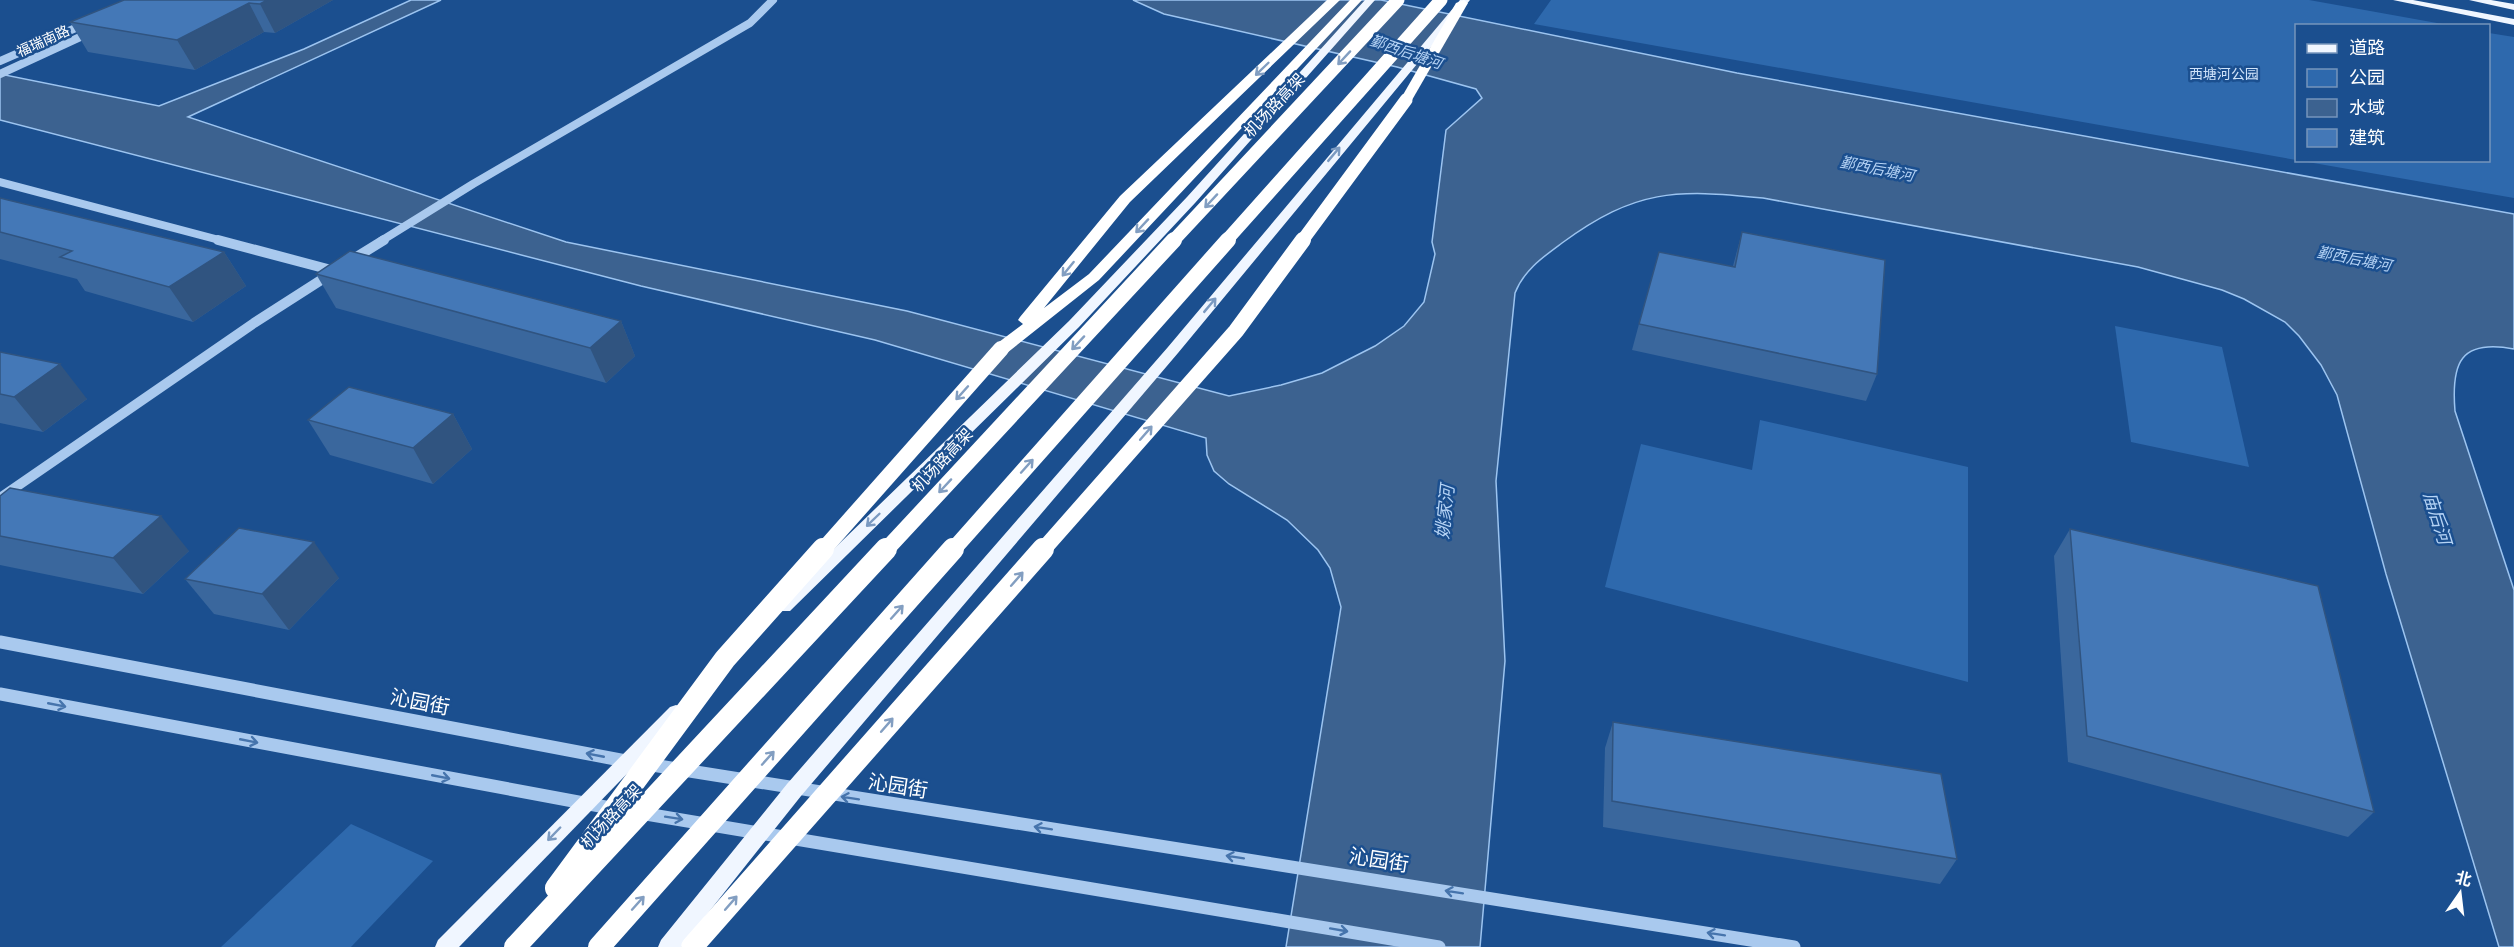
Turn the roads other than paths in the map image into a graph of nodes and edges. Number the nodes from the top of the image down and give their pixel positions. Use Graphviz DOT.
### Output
graph roads {
  1 [pos="773,0"];
  2 [pos="1334,0"];
  3 [pos="1356,0"];
  4 [pos="1370,0"];
  5 [pos="1398,0"];
  6 [pos="1441,0"];
  7 [pos="2398,0"];
  8 [pos="2474,0"];
  9 [pos="1463,2"];
  10 [pos="2514,7"];
  11 [pos="92,20"];
  12 [pos="2514,22"];
  13 [pos="97,29"];
  14 [pos="3,60"];
  15 [pos="0,74"];
  16 [pos="0,182"];
  17 [pos="335,271"];
  18 [pos="1001,349"];
  19 [pos="0,498"];
  20 [pos="0,642"];
  21 [pos="0,694"];
  22 [pos="626,761"];
  23 [pos="794,790"];
  24 [pos="584,804"];
  25 [pos="763,832"];
  26 [pos="445,947"];
  27 [pos="514,947"];
  28 [pos="599,947"];
  29 [pos="668,947"];
  30 [pos="692,947"];
  31 [pos="1439,947"];
  32 [pos="1794,947"];
  1 -- 17 [label="street"];
  2 -- 18 [label="highway, one-way"];
  3 -- 18 [label="highway, one-way"];
  4 -- 22 [label="main road, one-way"];
  5 -- 27 [label="highway, 机场路高架, one-way, bridge"];
  28 -- 6 [label="highway, one-way, bridge"];
  7 -- 12 [label="main road"];
  8 -- 10 [label="main road"];
  23 -- 9 [label="main road, one-way"];
  30 -- 9 [label="highway, one-way, bridge"];
  11 -- 14 [label="street, 福瑞南路"];
  13 -- 15 [label="street, 福瑞南路"];
  16 -- 17 [label="street"];
  17 -- 19 [label="street"];
  18 -- 27 [label="highway, one-way, bridge"];
  22 -- 20 [label="street, 沁园街, one-way"];
  21 -- 24 [label="street, one-way"];
  22 -- 23 [label="street, 沁园街"];
  22 -- 24 [label="main road"];
  23 -- 25 [label="main road"];
  32 -- 23 [label="street, 沁园街, one-way"];
  24 -- 25 [label="street, one-way"];
  24 -- 26 [label="main road, one-way"];
  25 -- 29 [label="main road"];
  25 -- 31 [label="street, one-way"];
}
